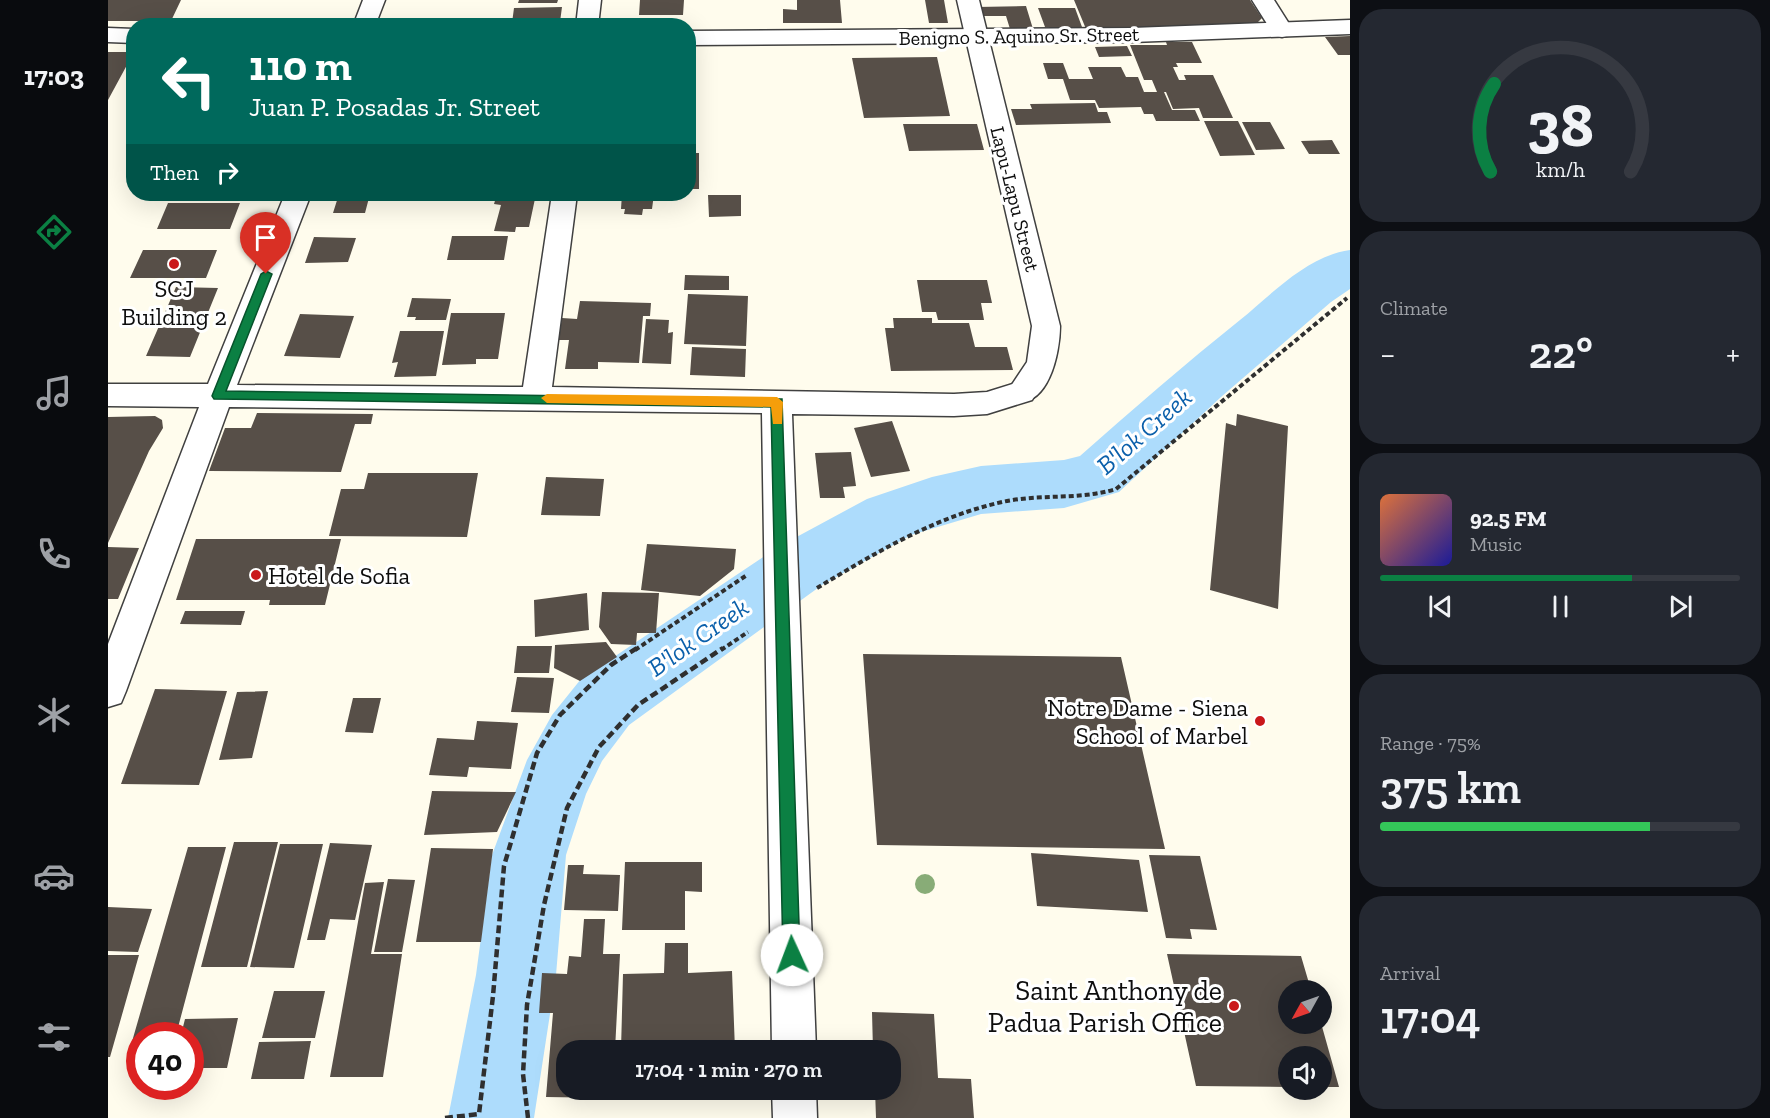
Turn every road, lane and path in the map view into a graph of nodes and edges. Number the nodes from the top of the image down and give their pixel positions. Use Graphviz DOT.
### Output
graph roads {
  1 [pos="374,0"];
  2 [pos="590,0"];
  3 [pos="968,0"];
  4 [pos="1263,0"];
  5 [pos="367,18"];
  6 [pos="588,18"];
  7 [pos="1350,27"];
  8 [pos="1282,30"];
  9 [pos="108,35"];
  10 [pos="126,36"];
  11 [pos="976,37"];
  12 [pos="696,38"];
  13 [pos="295,201"];
  14 [pos="563,201"];
  15 [pos="1347,298"];
  16 [pos="108,395"];
  17 [pos="218,396"];
  18 [pos="536,398"];
  19 [pos="777,402"];
  20 [pos="781,552"];
  21 [pos="782,601"];
  22 [pos="108,691"];
  23 [pos="794,1040"];
  24 [pos="794,1100"];
  25 [pos="445,1118"];
  26 [pos="528,1118"];
  27 [pos="795,1118"];
  1 -- 5 [label="street"];
  2 -- 6 [label="street"];
  3 -- 11 [label="street, Lapu-Lapu Street"];
  4 -- 8 [label="street"];
  7 -- 8 [label="street, Benigno S. Aquino Sr. Street"];
  8 -- 11 [label="street, Benigno S. Aquino Sr. Street"];
  9 -- 10 [label="street"];
  11 -- 12 [label="street, Benigno S. Aquino Sr. Street"];
  11 -- 19 [label="street, Lapu-Lapu Street"];
  13 -- 17 [label="street"];
  14 -- 18 [label="street"];
  15 -- 21 [label="path"];
  16 -- 17 [label="street"];
  17 -- 18 [label="street"];
  17 -- 22 [label="street"];
  18 -- 19 [label="street"];
  19 -- 20 [label="street"];
  20 -- 21 [label="street"];
  20 -- 25 [label="path"];
  21 -- 23 [label="street"];
  21 -- 26 [label="path"];
  24 -- 27 [label="street"];
}
